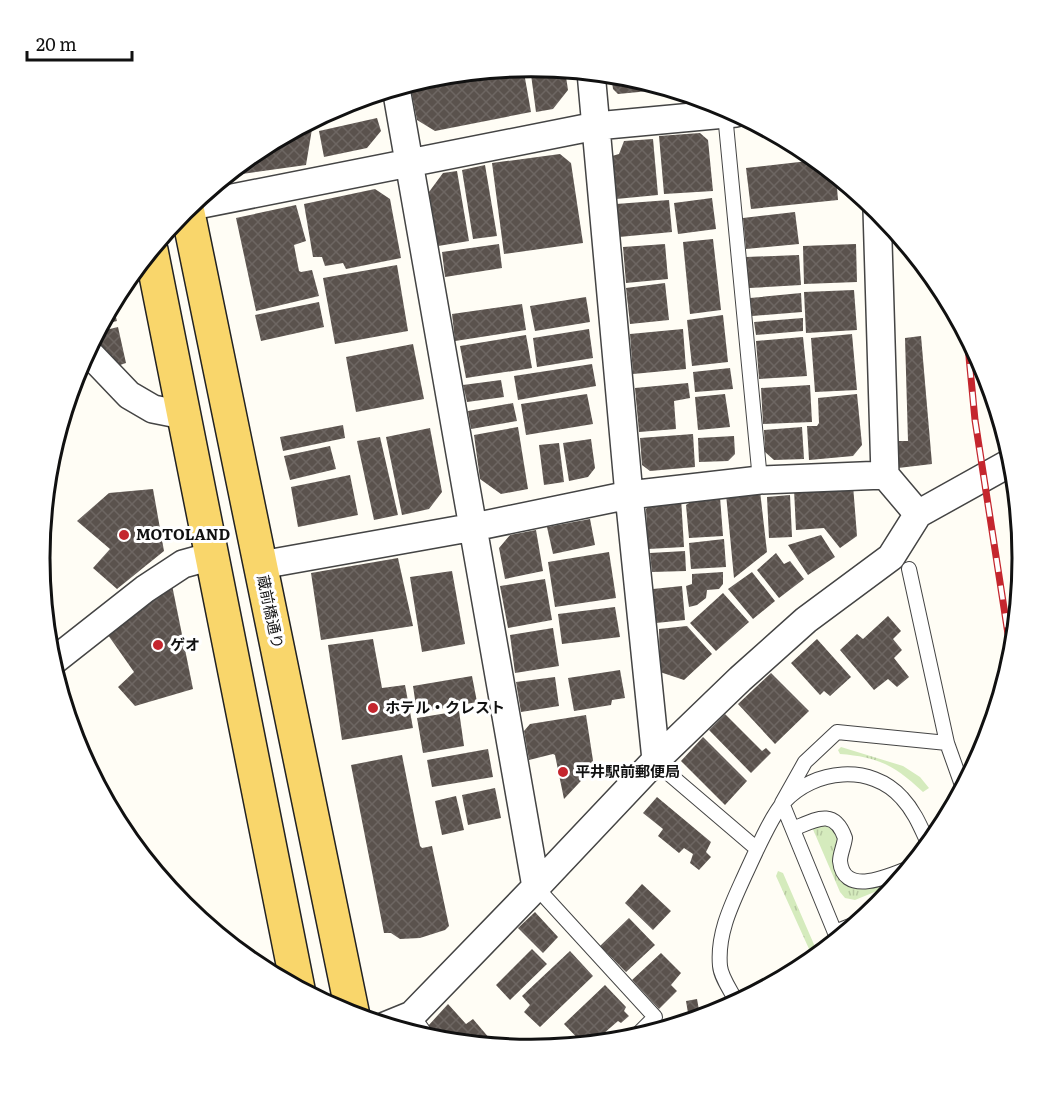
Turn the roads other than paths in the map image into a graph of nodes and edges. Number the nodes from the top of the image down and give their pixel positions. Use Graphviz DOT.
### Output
graph roads {
  1 [pos="592,81"];
  2 [pos="397,96"];
  3 [pos="718,115"];
  4 [pos="732,121"];
  5 [pos="596,126"];
  6 [pos="410,164"];
  7 [pos="206,203"];
  8 [pos="190,219"];
  9 [pos="877,225"];
  10 [pos="153,260"];
  11 [pos="94,358"];
  12 [pos="183,415"];
  13 [pos="1003,466"];
  14 [pos="885,475"];
  15 [pos="760,480"];
  16 [pos="629,495"];
  17 [pos="918,514"];
  18 [pos="474,527"];
  19 [pos="212,556"];
  20 [pos="261,565"];
  21 [pos="909,569"];
  22 [pos="60,656"];
  23 [pos="947,743"];
  24 [pos="662,766"];
  25 [pos="959,778"];
  26 [pos="782,803"];
  27 [pos="793,829"];
  28 [pos="924,836"];
  29 [pos="757,849"];
  30 [pos="896,873"];
  31 [pos="536,887"];
  32 [pos="834,932"];
  33 [pos="296,978"];
  34 [pos="733,995"];
  35 [pos="351,1004"];
  36 [pos="412,1015"];
  37 [pos="397,1021"];
  38 [pos="646,1026"];
  39 [pos="421,1027"];
  1 -- 5 [label="street"];
  2 -- 6 [label="street"];
  3 -- 5 [label="street"];
  4 -- 15 [label="lane"];
  5 -- 6 [label="street"];
  5 -- 16 [label="street"];
  6 -- 7 [label="street"];
  6 -- 18 [label="street"];
  8 -- 20 [label="main road, 蔵前橋通り"];
  9 -- 14 [label="street"];
  10 -- 12 [label="main road"];
  11 -- 12 [label="street"];
  12 -- 19 [label="main road"];
  13 -- 17 [label="street"];
  14 -- 15 [label="street"];
  14 -- 17 [label="street"];
  15 -- 16 [label="street"];
  16 -- 18 [label="street"];
  16 -- 24 [label="street"];
  17 -- 24 [label="street"];
  18 -- 20 [label="street"];
  18 -- 31 [label="street"];
  19 -- 22 [label="street"];
  19 -- 33 [label="main road"];
  20 -- 35 [label="main road, 蔵前橋通り"];
  21 -- 23 [label="lane"];
  23 -- 25 [label="lane"];
  23 -- 26 [label="lane"];
  24 -- 29 [label="lane"];
  24 -- 31 [label="street"];
  26 -- 27 [label="lane"];
  26 -- 28 [label="lane"];
  26 -- 29 [label="lane"];
  27 -- 30 [label="lane"];
  27 -- 32 [label="lane"];
  29 -- 34 [label="lane"];
  31 -- 36 [label="street"];
  31 -- 38 [label="lane"];
  36 -- 37 [label="street"];
  36 -- 39 [label="lane"];
}
